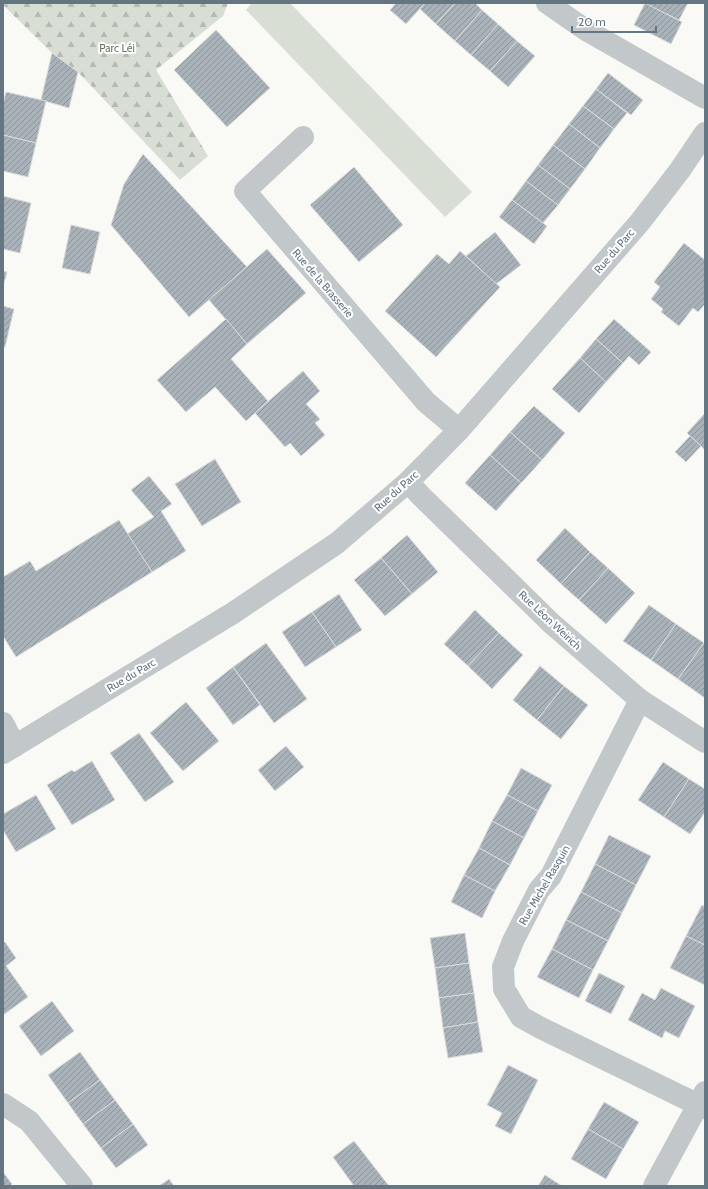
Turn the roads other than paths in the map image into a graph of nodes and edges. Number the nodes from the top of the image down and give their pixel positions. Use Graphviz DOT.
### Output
graph roads {
  1 [pos="546,3"];
  2 [pos="705,98"];
  3 [pos="705,133"];
  4 [pos="303,137"];
  5 [pos="459,430"];
  6 [pos="408,482"];
  7 [pos="640,700"];
  8 [pos="3,723"];
  9 [pos="705,742"];
  10 [pos="9,749"];
  11 [pos="703,1102"];
  12 [pos="3,1104"];
  13 [pos="82,1186"];
  14 [pos="654,1186"];
  1 -- 2 [label="street"];
  3 -- 5 [label="street, Rue du Parc"];
  4 -- 5 [label="street, Rue de la Brasserie"];
  5 -- 6 [label="street, Rue du Parc"];
  6 -- 7 [label="street, Rue Léon Weirich"];
  6 -- 10 [label="street, Rue du Parc"];
  7 -- 9 [label="street, Rue Léon Weirich"];
  7 -- 11 [label="street, Rue Michel Rasquin"];
  8 -- 10 [label="street"];
  11 -- 14 [label="street"];
  12 -- 13 [label="street"];
}
